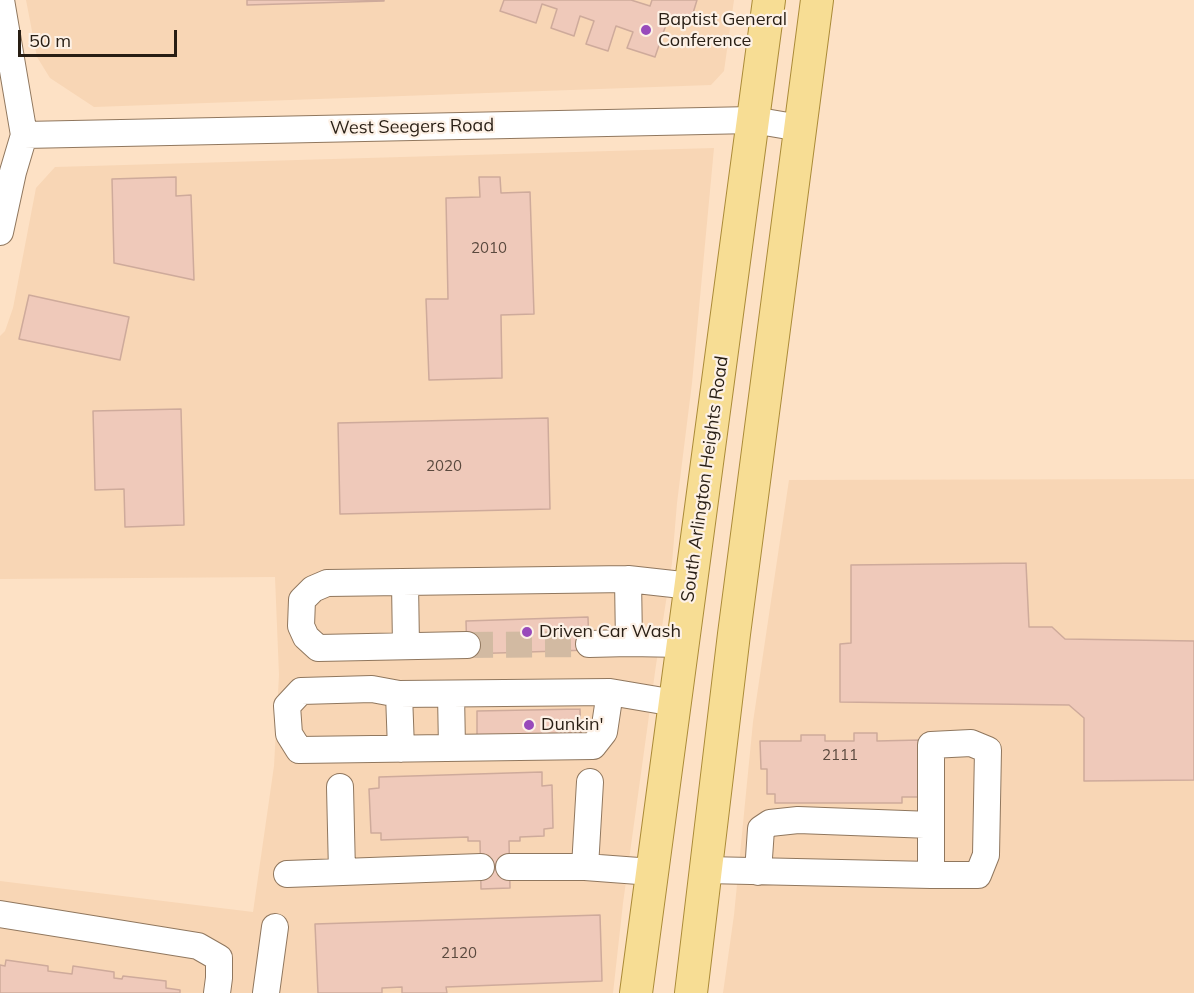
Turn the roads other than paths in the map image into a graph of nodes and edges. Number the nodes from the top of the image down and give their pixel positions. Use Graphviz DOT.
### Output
graph roads {
  1 [pos="1,0"];
  2 [pos="769,0"];
  3 [pos="817,0"];
  4 [pos="753,120"];
  5 [pos="800,128"];
  6 [pos="24,135"];
  7 [pos="0,232"];
  8 [pos="628,579"];
  9 [pos="405,583"];
  10 [pos="691,586"];
  11 [pos="629,643"];
  12 [pos="589,644"];
  13 [pos="683,644"];
  14 [pos="466,645"];
  15 [pos="406,646"];
  16 [pos="610,692"];
  17 [pos="399,694"];
  18 [pos="451,694"];
  19 [pos="675,703"];
  20 [pos="452,748"];
  21 [pos="401,749"];
  22 [pos="590,782"];
  23 [pos="340,787"];
  24 [pos="931,825"];
  25 [pos="481,867"];
  26 [pos="509,867"];
  27 [pos="585,867"];
  28 [pos="706,870"];
  29 [pos="342,872"];
  30 [pos="652,872"];
  31 [pos="758,872"];
  32 [pos="287,874"];
  33 [pos="931,875"];
  34 [pos="0,914"];
  35 [pos="275,927"];
  36 [pos="218,993"];
  37 [pos="266,993"];
  38 [pos="636,993"];
  39 [pos="691,993"];
  1 -- 6 [label="street"];
  2 -- 4 [label="main road, South Arlington Heights Road"];
  3 -- 5 [label="main road"];
  4 -- 5 [label="street, West Seegers Road"];
  4 -- 6 [label="street, West Seegers Road"];
  4 -- 10 [label="main road, South Arlington Heights Road"];
  5 -- 28 [label="main road"];
  6 -- 7 [label="street"];
  8 -- 9 [label="street"];
  8 -- 10 [label="street"];
  8 -- 11 [label="street"];
  9 -- 15 [label="street"];
  9 -- 15 [label="street"];
  10 -- 13 [label="main road, South Arlington Heights Road"];
  11 -- 12 [label="street"];
  11 -- 13 [label="street"];
  13 -- 19 [label="main road, South Arlington Heights Road"];
  14 -- 15 [label="street"];
  16 -- 18 [label="street"];
  16 -- 19 [label="street"];
  16 -- 20 [label="street"];
  17 -- 18 [label="street"];
  17 -- 21 [label="street"];
  17 -- 21 [label="street"];
  18 -- 20 [label="street"];
  19 -- 30 [label="main road, South Arlington Heights Road"];
  20 -- 21 [label="street"];
  22 -- 27 [label="street"];
  23 -- 29 [label="street"];
  24 -- 31 [label="street"];
  24 -- 33 [label="street"];
  24 -- 33 [label="street"];
  25 -- 29 [label="street"];
  26 -- 27 [label="street"];
  27 -- 30 [label="street"];
  28 -- 31 [label="street"];
  28 -- 39 [label="main road"];
  29 -- 32 [label="street"];
  30 -- 38 [label="main road, South Arlington Heights Road"];
  31 -- 33 [label="street"];
  34 -- 36 [label="street"];
  35 -- 37 [label="street"];
}
